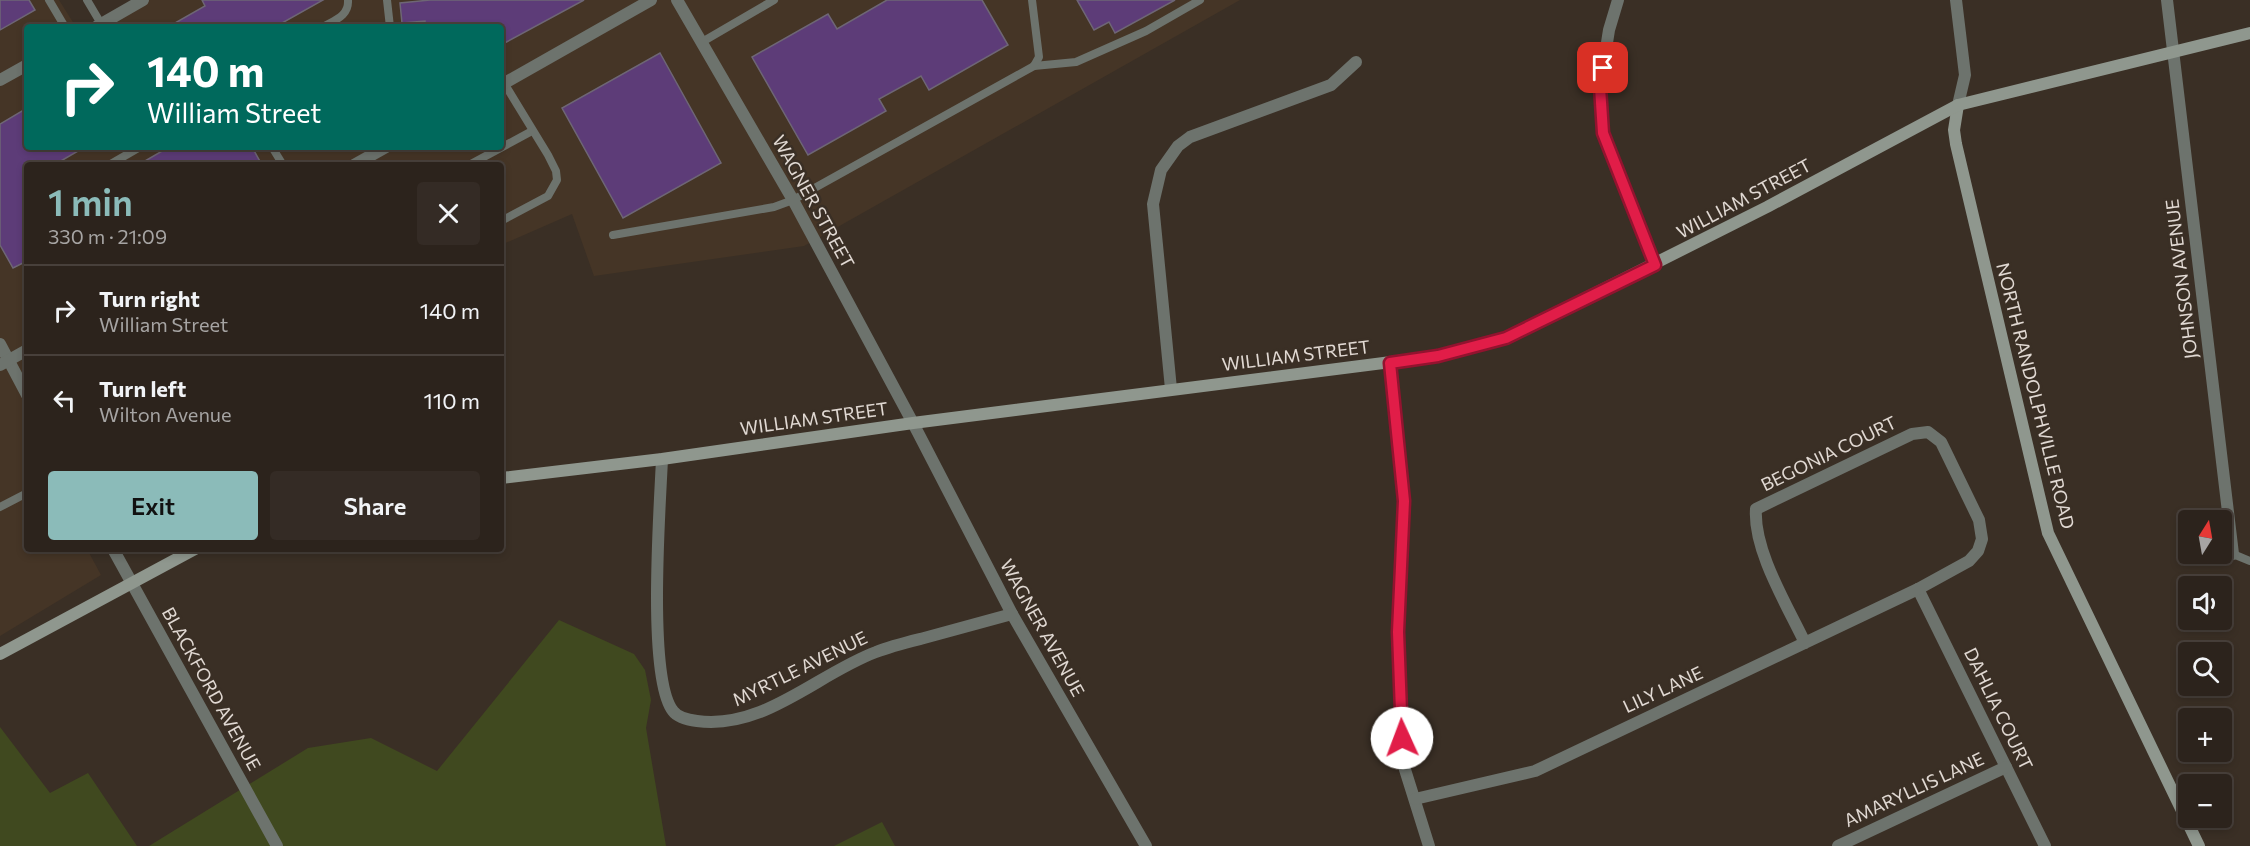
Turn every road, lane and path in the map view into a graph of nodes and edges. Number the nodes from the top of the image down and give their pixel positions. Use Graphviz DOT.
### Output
graph roads {
  1 [pos="49,0"];
  2 [pos="87,0"];
  3 [pos="142,0"];
  4 [pos="348,0"];
  5 [pos="387,0"];
  6 [pos="651,0"];
  7 [pos="677,0"];
  8 [pos="774,0"];
  9 [pos="1032,0"];
  10 [pos="1200,0"];
  11 [pos="1618,0"];
  12 [pos="1956,0"];
  13 [pos="2167,0"];
  14 [pos="63,24"];
  15 [pos="99,24"];
  16 [pos="103,24"];
  17 [pos="328,24"];
  18 [pos="390,24"];
  19 [pos="2250,33"];
  20 [pos="702,42"];
  21 [pos="2174,51"];
  22 [pos="1356,62"];
  23 [pos="1035,66"];
  24 [pos="24,67"];
  25 [pos="0,81"];
  26 [pos="504,83"];
  27 [pos="504,87"];
  28 [pos="1958,105"];
  29 [pos="532,131"];
  30 [pos="504,147"];
  31 [pos="135,150"];
  32 [pos="381,150"];
  33 [pos="498,150"];
  34 [pos="115,162"];
  35 [pos="359,162"];
  36 [pos="475,162"];
  37 [pos="793,200"];
  38 [pos="504,219"];
  39 [pos="613,235"];
  40 [pos="1655,265"];
  41 [pos="0,344"];
  42 [pos="24,352"];
  43 [pos="4,363"];
  44 [pos="1390,363"];
  45 [pos="1171,389"];
  46 [pos="24,391"];
  47 [pos="913,423"];
  48 [pos="662,459"];
  49 [pos="504,478"];
  50 [pos="24,495"];
  51 [pos="0,507"];
  52 [pos="114,552"];
  53 [pos="189,552"];
  54 [pos="2233,554"];
  55 [pos="2250,561"];
  56 [pos="131,582"];
  57 [pos="1918,589"];
  58 [pos="1011,614"];
  59 [pos="1805,642"];
  60 [pos="0,653"];
  61 [pos="2006,767"];
  62 [pos="1415,799"];
  63 [pos="277,846"];
  64 [pos="1146,846"];
  65 [pos="1429,846"];
  66 [pos="1838,846"];
  67 [pos="2045,846"];
  68 [pos="2199,846"];
  1 -- 14 [label="lane"];
  2 -- 15 [label="lane"];
  3 -- 16 [label="street"];
  4 -- 17 [label="lane"];
  5 -- 18 [label="lane"];
  6 -- 26 [label="street"];
  7 -- 20 [label="street, WAGNER STREET"];
  8 -- 20 [label="lane"];
  9 -- 23 [label="lane"];
  10 -- 23 [label="lane"];
  11 -- 40 [label="street"];
  12 -- 28 [label="street"];
  13 -- 21 [label="street, JOHNSON AVENUE"];
  19 -- 21 [label="main road, WILLIAM STREET"];
  20 -- 37 [label="street, WAGNER STREET"];
  21 -- 28 [label="main road, WILLIAM STREET"];
  21 -- 54 [label="street, JOHNSON AVENUE"];
  22 -- 45 [label="street"];
  23 -- 37 [label="lane"];
  24 -- 25 [label="street"];
  27 -- 29 [label="lane"];
  28 -- 40 [label="main road, WILLIAM STREET"];
  28 -- 68 [label="main road, NORTH RANDOLPHVILLE ROAD"];
  29 -- 30 [label="lane"];
  29 -- 38 [label="lane"];
  31 -- 34 [label="lane"];
  32 -- 35 [label="street"];
  33 -- 36 [label="lane"];
  37 -- 39 [label="lane"];
  37 -- 47 [label="street, WAGNER STREET"];
  40 -- 44 [label="main road, WILLIAM STREET"];
  41 -- 43 [label="street"];
  42 -- 43 [label="street"];
  43 -- 46 [label="street"];
  44 -- 45 [label="main road, WILLIAM STREET"];
  44 -- 62 [label="street"];
  45 -- 47 [label="main road, WILLIAM STREET"];
  47 -- 48 [label="main road, WILLIAM STREET"];
  47 -- 58 [label="street, WAGNER AVENUE"];
  48 -- 49 [label="main road, WILLIAM STREET"];
  48 -- 58 [label="street, MYRTLE AVENUE"];
  50 -- 51 [label="lane"];
  52 -- 56 [label="street, BLACKFORD AVENUE"];
  53 -- 56 [label="main road"];
  54 -- 55 [label="lane"];
  56 -- 60 [label="main road"];
  56 -- 63 [label="street, BLACKFORD AVENUE"];
  57 -- 59 [label="street, LILY LANE"];
  57 -- 59 [label="street, BEGONIA COURT"];
  57 -- 61 [label="street, DAHLIA COURT"];
  58 -- 64 [label="street, WAGNER AVENUE"];
  59 -- 62 [label="street, LILY LANE"];
  61 -- 66 [label="street, AMARYLLIS LANE"];
  61 -- 67 [label="street, DAHLIA COURT"];
  62 -- 65 [label="street"];
}
